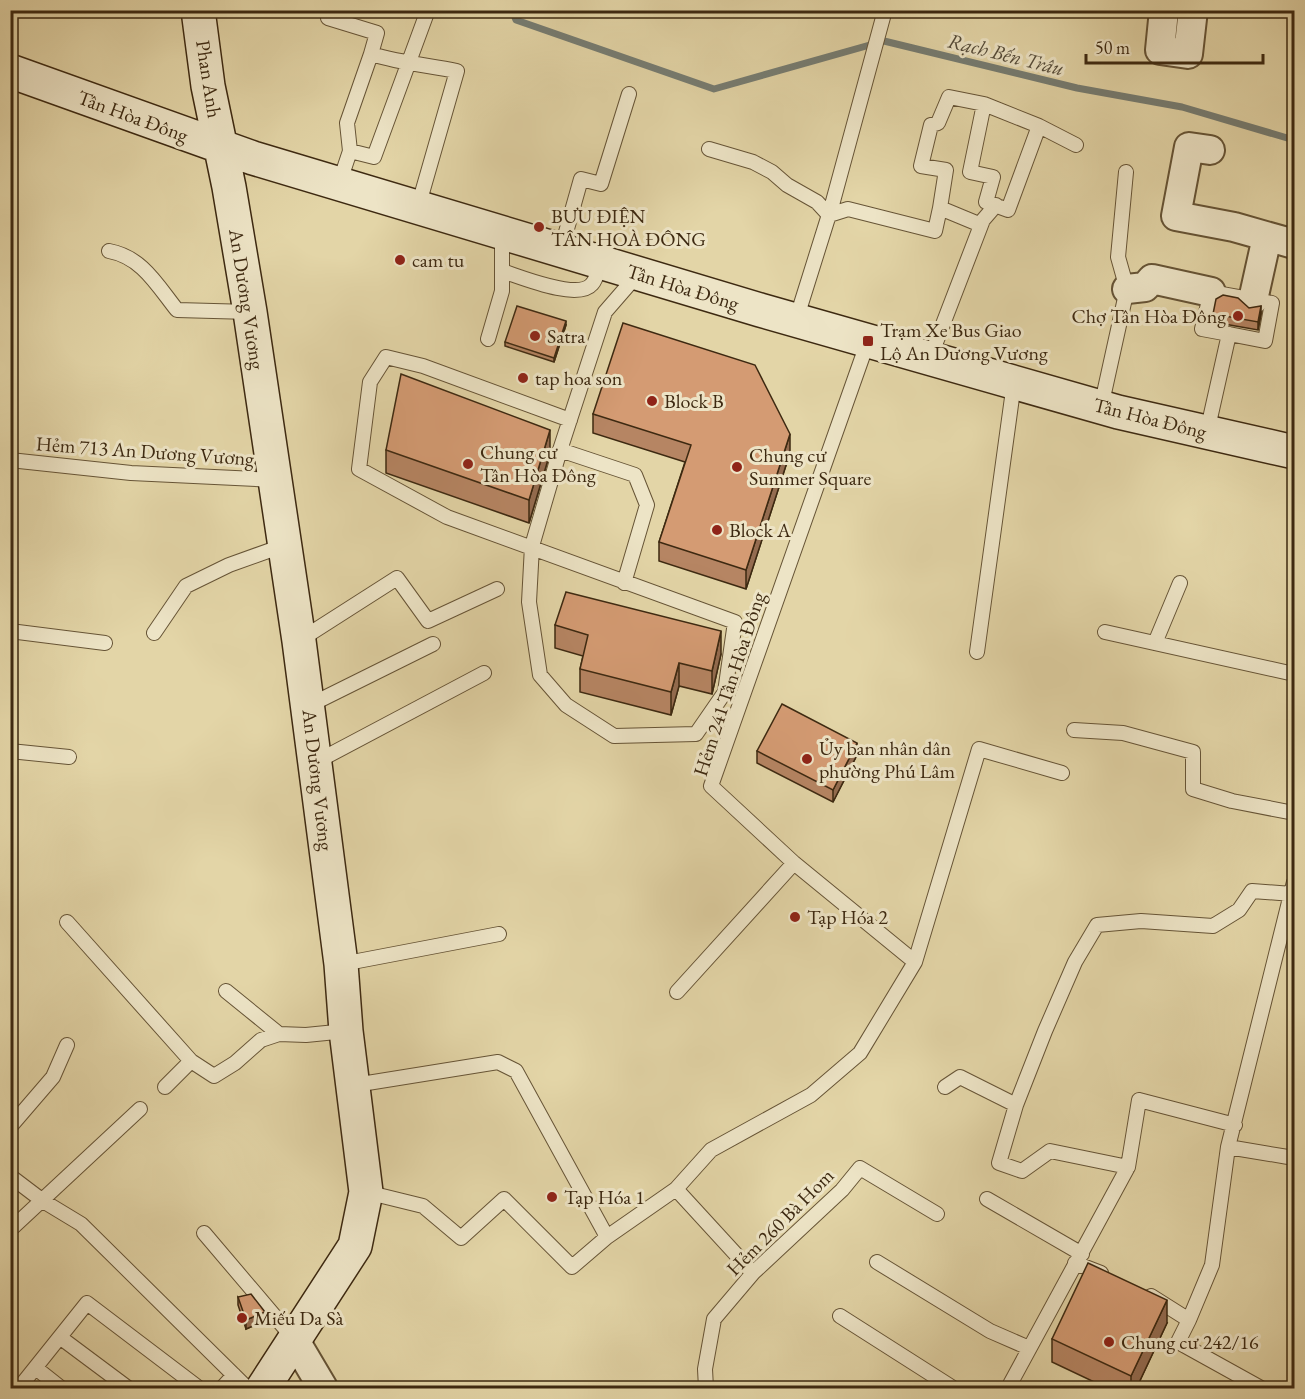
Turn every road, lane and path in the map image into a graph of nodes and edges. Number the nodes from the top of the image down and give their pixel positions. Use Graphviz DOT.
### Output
graph roads {
  1 [pos="198,10"];
  2 [pos="428,10"];
  3 [pos="885,10"];
  4 [pos="1164,10"];
  5 [pos="1193,10"];
  6 [pos="328,18"];
  7 [pos="370,54"];
  8 [pos="407,65"];
  9 [pos="10,70"];
  10 [pos="629,94"];
  11 [pos="984,105"];
  12 [pos="1039,126"];
  13 [pos="1076,145"];
  14 [pos="221,147"];
  15 [pos="709,149"];
  16 [pos="1210,150"];
  17 [pos="350,151"];
  18 [pos="1125,172"];
  19 [pos="339,184"];
  20 [pos="996,205"];
  21 [pos="418,207"];
  22 [pos="940,208"];
  23 [pos="830,210"];
  24 [pos="981,225"];
  25 [pos="502,233"];
  26 [pos="1267,237"];
  27 [pos="1294,244"];
  28 [pos="561,250"];
  29 [pos="109,251"];
  30 [pos="600,262"];
  31 [pos="502,272"];
  32 [pos="638,273"];
  33 [pos="1127,289"];
  34 [pos="1211,292"];
  35 [pos="1253,300"];
  36 [pos="250,312"];
  37 [pos="796,321"];
  38 [pos="1229,334"];
  39 [pos="488,339"];
  40 [pos="868,341"];
  41 [pos="930,358"];
  42 [pos="1014,382"];
  43 [pos="1101,407"];
  44 [pos="570,420"];
  45 [pos="1207,432"];
  46 [pos="560,450"];
  47 [pos="1294,452"];
  48 [pos="10,460"];
  49 [pos="276,480"];
  50 [pos="285,545"];
  51 [pos="532,546"];
  52 [pos="624,583"];
  53 [pos="1180,583"];
  54 [pos="497,589"];
  55 [pos="10,631"];
  56 [pos="1105,632"];
  57 [pos="153,633"];
  58 [pos="299,641"];
  59 [pos="105,643"];
  60 [pos="433,644"];
  61 [pos="1155,644"];
  62 [pos="977,652"];
  63 [pos="484,673"];
  64 [pos="1294,674"];
  65 [pos="308,706"];
  66 [pos="1074,730"];
  67 [pos="10,751"];
  68 [pos="69,757"];
  69 [pos="316,762"];
  70 [pos="1062,773"];
  71 [pos="1294,813"];
  72 [pos="794,863"];
  73 [pos="1293,888"];
  74 [pos="67,922"];
  75 [pos="1290,927"];
  76 [pos="499,934"];
  77 [pos="915,962"];
  78 [pos="341,964"];
  79 [pos="226,990"];
  80 [pos="676,992"];
  81 [pos="346,1031"];
  82 [pos="279,1034"];
  83 [pos="67,1045"];
  84 [pos="191,1061"];
  85 [pos="355,1085"];
  86 [pos="165,1087"];
  87 [pos="945,1087"];
  88 [pos="1016,1105"];
  89 [pos="140,1108"];
  90 [pos="1235,1125"];
  91 [pos="10,1127"];
  92 [pos="1228,1147"];
  93 [pos="1294,1158"];
  94 [pos="1128,1167"];
  95 [pos="10,1176"];
  96 [pos="676,1189"];
  97 [pos="366,1192"];
  98 [pos="987,1199"];
  99 [pos="43,1201"];
  100 [pos="937,1214"];
  101 [pos="10,1230"];
  102 [pos="204,1233"];
  103 [pos="608,1237"];
  104 [pos="1079,1259"];
  105 [pos="878,1262"];
  106 [pos="753,1273"];
  107 [pos="1118,1280"];
  108 [pos="1140,1288"];
  109 [pos="840,1316"];
  110 [pos="1189,1320"];
  111 [pos="61,1338"];
  112 [pos="294,1339"];
  113 [pos="1029,1348"];
  114 [pos="37,1369"];
  115 [pos="234,1375"];
  116 [pos="19,1389"];
  117 [pos="61,1389"];
  118 [pos="128,1389"];
  119 [pos="199,1389"];
  120 [pos="222,1389"];
  121 [pos="247,1389"];
  122 [pos="263,1389"];
  123 [pos="323,1389"];
  124 [pos="706,1389"];
  125 [pos="953,1389"];
  126 [pos="1008,1389"];
  127 [pos="1261,1389"];
  1 -- 14 [label="main road, Phan Anh"];
  2 -- 8 [label="lane"];
  3 -- 23 [label="lane"];
  4 -- 5 [label="street"];
  6 -- 7 [label="lane"];
  7 -- 8 [label="lane"];
  7 -- 17 [label="lane"];
  8 -- 17 [label="lane"];
  8 -- 21 [label="lane"];
  9 -- 14 [label="main road, Tân Hòa Đông"];
  10 -- 28 [label="lane"];
  11 -- 12 [label="lane"];
  11 -- 20 [label="lane"];
  11 -- 22 [label="lane"];
  12 -- 13 [label="lane"];
  12 -- 20 [label="lane"];
  14 -- 19 [label="main road, Tân Hòa Đông"];
  14 -- 36 [label="main road, An Dương Vương"];
  15 -- 23 [label="lane"];
  16 -- 26 [label="street"];
  17 -- 19 [label="lane"];
  18 -- 33 [label="lane"];
  19 -- 21 [label="main road, Tân Hòa Đông"];
  20 -- 24 [label="lane"];
  21 -- 25 [label="main road, Tân Hòa Đông"];
  22 -- 23 [label="lane"];
  22 -- 24 [label="lane"];
  23 -- 37 [label="lane"];
  24 -- 41 [label="lane"];
  25 -- 28 [label="main road, Tân Hòa Đông"];
  25 -- 31 [label="lane"];
  26 -- 27 [label="street"];
  26 -- 35 [label="street"];
  28 -- 30 [label="main road, Tân Hòa Đông"];
  29 -- 36 [label="lane"];
  30 -- 31 [label="lane"];
  30 -- 32 [label="main road, Tân Hòa Đông"];
  31 -- 39 [label="lane"];
  32 -- 37 [label="main road, Tân Hòa Đông"];
  32 -- 44 [label="lane"];
  33 -- 34 [label="street"];
  33 -- 43 [label="lane"];
  34 -- 35 [label="lane"];
  34 -- 38 [label="lane"];
  35 -- 38 [label="lane"];
  36 -- 49 [label="main road, An Dương Vương"];
  37 -- 40 [label="main road, Tân Hòa Đông"];
  38 -- 45 [label="lane"];
  40 -- 41 [label="main road, Tân Hòa Đông"];
  40 -- 72 [label="lane, Hẻm 241 Tân Hòa Đông"];
  41 -- 42 [label="main road, Tân Hòa Đông"];
  42 -- 43 [label="main road, Tân Hòa Đông"];
  42 -- 62 [label="lane"];
  43 -- 45 [label="main road, Tân Hòa Đông"];
  44 -- 46 [label="lane"];
  44 -- 51 [label="lane"];
  45 -- 47 [label="main road, Tân Hòa Đông"];
  46 -- 51 [label="lane"];
  46 -- 52 [label="lane"];
  48 -- 49 [label="lane, Hẻm 713 An Dương Vương"];
  49 -- 50 [label="main road, An Dương Vương"];
  50 -- 57 [label="lane"];
  50 -- 58 [label="main road, An Dương Vương"];
  51 -- 52 [label="lane"];
  51 -- 52 [label="lane"];
  53 -- 61 [label="lane"];
  54 -- 58 [label="lane"];
  55 -- 59 [label="lane"];
  56 -- 61 [label="lane"];
  58 -- 65 [label="main road, An Dương Vương"];
  60 -- 65 [label="lane"];
  61 -- 64 [label="lane"];
  63 -- 69 [label="lane"];
  65 -- 69 [label="main road, An Dương Vương"];
  66 -- 71 [label="lane"];
  67 -- 68 [label="lane"];
  69 -- 78 [label="main road, An Dương Vương"];
  70 -- 77 [label="lane"];
  72 -- 77 [label="lane, Hẻm 241 Tân Hòa Đông"];
  72 -- 80 [label="lane"];
  73 -- 75 [label="lane"];
  73 -- 88 [label="lane"];
  74 -- 84 [label="lane"];
  75 -- 90 [label="lane"];
  76 -- 78 [label="lane"];
  77 -- 96 [label="lane"];
  78 -- 81 [label="main road, An Dương Vương"];
  79 -- 82 [label="lane"];
  81 -- 82 [label="lane"];
  81 -- 85 [label="main road, An Dương Vương"];
  82 -- 84 [label="lane"];
  83 -- 91 [label="lane"];
  84 -- 86 [label="lane"];
  85 -- 97 [label="main road, An Dương Vương"];
  85 -- 103 [label="lane"];
  87 -- 88 [label="lane"];
  88 -- 94 [label="lane"];
  89 -- 99 [label="lane"];
  90 -- 92 [label="lane"];
  90 -- 94 [label="lane"];
  92 -- 93 [label="lane"];
  92 -- 110 [label="lane"];
  94 -- 104 [label="lane"];
  95 -- 99 [label="lane"];
  96 -- 103 [label="lane"];
  96 -- 106 [label="lane"];
  97 -- 103 [label="lane"];
  97 -- 112 [label="main road, An Dương Vương"];
  98 -- 104 [label="lane"];
  99 -- 101 [label="lane"];
  99 -- 115 [label="lane"];
  100 -- 106 [label="lane, Hẻm 260 Bà Hom"];
  102 -- 112 [label="lane"];
  104 -- 107 [label="lane"];
  104 -- 113 [label="lane"];
  105 -- 113 [label="lane"];
  106 -- 124 [label="lane, Hẻm 260 Bà Hom"];
  108 -- 110 [label="lane"];
  109 -- 125 [label="lane"];
  110 -- 127 [label="lane"];
  111 -- 114 [label="lane"];
  111 -- 118 [label="lane"];
  111 -- 119 [label="lane"];
  112 -- 122 [label="main road, An Dương Vương"];
  112 -- 123 [label="street"];
  113 -- 126 [label="lane"];
  114 -- 116 [label="lane"];
  114 -- 117 [label="lane"];
  115 -- 120 [label="lane"];
  115 -- 121 [label="lane"];
}
